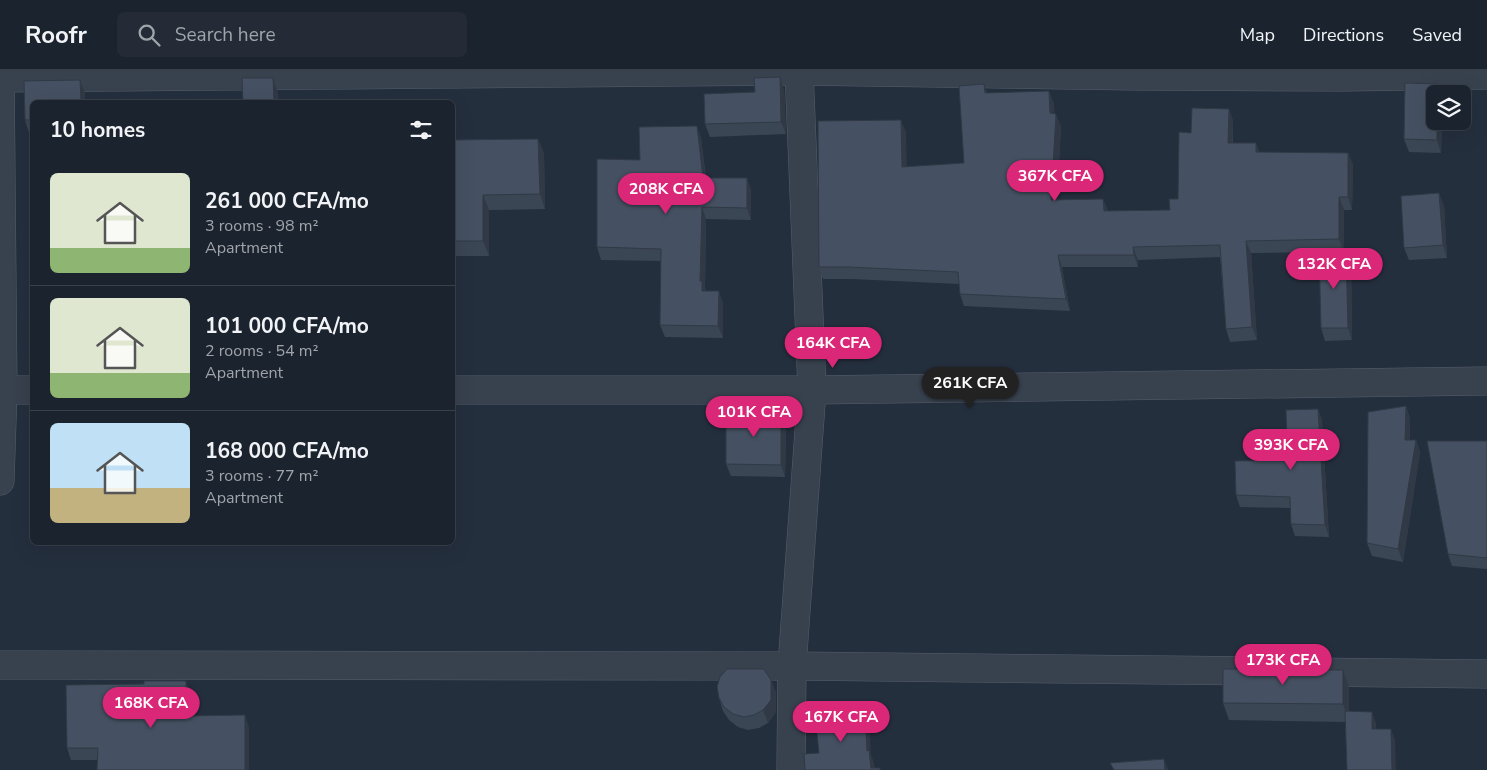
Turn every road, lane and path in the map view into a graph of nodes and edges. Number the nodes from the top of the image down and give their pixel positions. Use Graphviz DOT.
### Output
graph roads {
  1 [pos="0,70"];
  2 [pos="799,70"];
  3 [pos="1136,73"];
  4 [pos="1342,74"];
  5 [pos="1487,75"];
  6 [pos="0,78"];
  7 [pos="1487,381"];
  8 [pos="2,390"];
  9 [pos="30,390"];
  10 [pos="455,390"];
  11 [pos="812,390"];
  12 [pos="0,481"];
  13 [pos="0,665"];
  14 [pos="792,666"];
  15 [pos="1487,674"];
  16 [pos="791,770"];
  1 -- 6 [label="street"];
  2 -- 3 [label="street"];
  2 -- 6 [label="street"];
  2 -- 11 [label="street"];
  3 -- 4 [label="street"];
  4 -- 5 [label="street"];
  6 -- 8 [label="street"];
  7 -- 11 [label="street"];
  8 -- 9 [label="street"];
  8 -- 12 [label="street"];
  10 -- 11 [label="street"];
  11 -- 14 [label="street"];
  13 -- 14 [label="street"];
  14 -- 15 [label="street"];
  14 -- 16 [label="street"];
}
